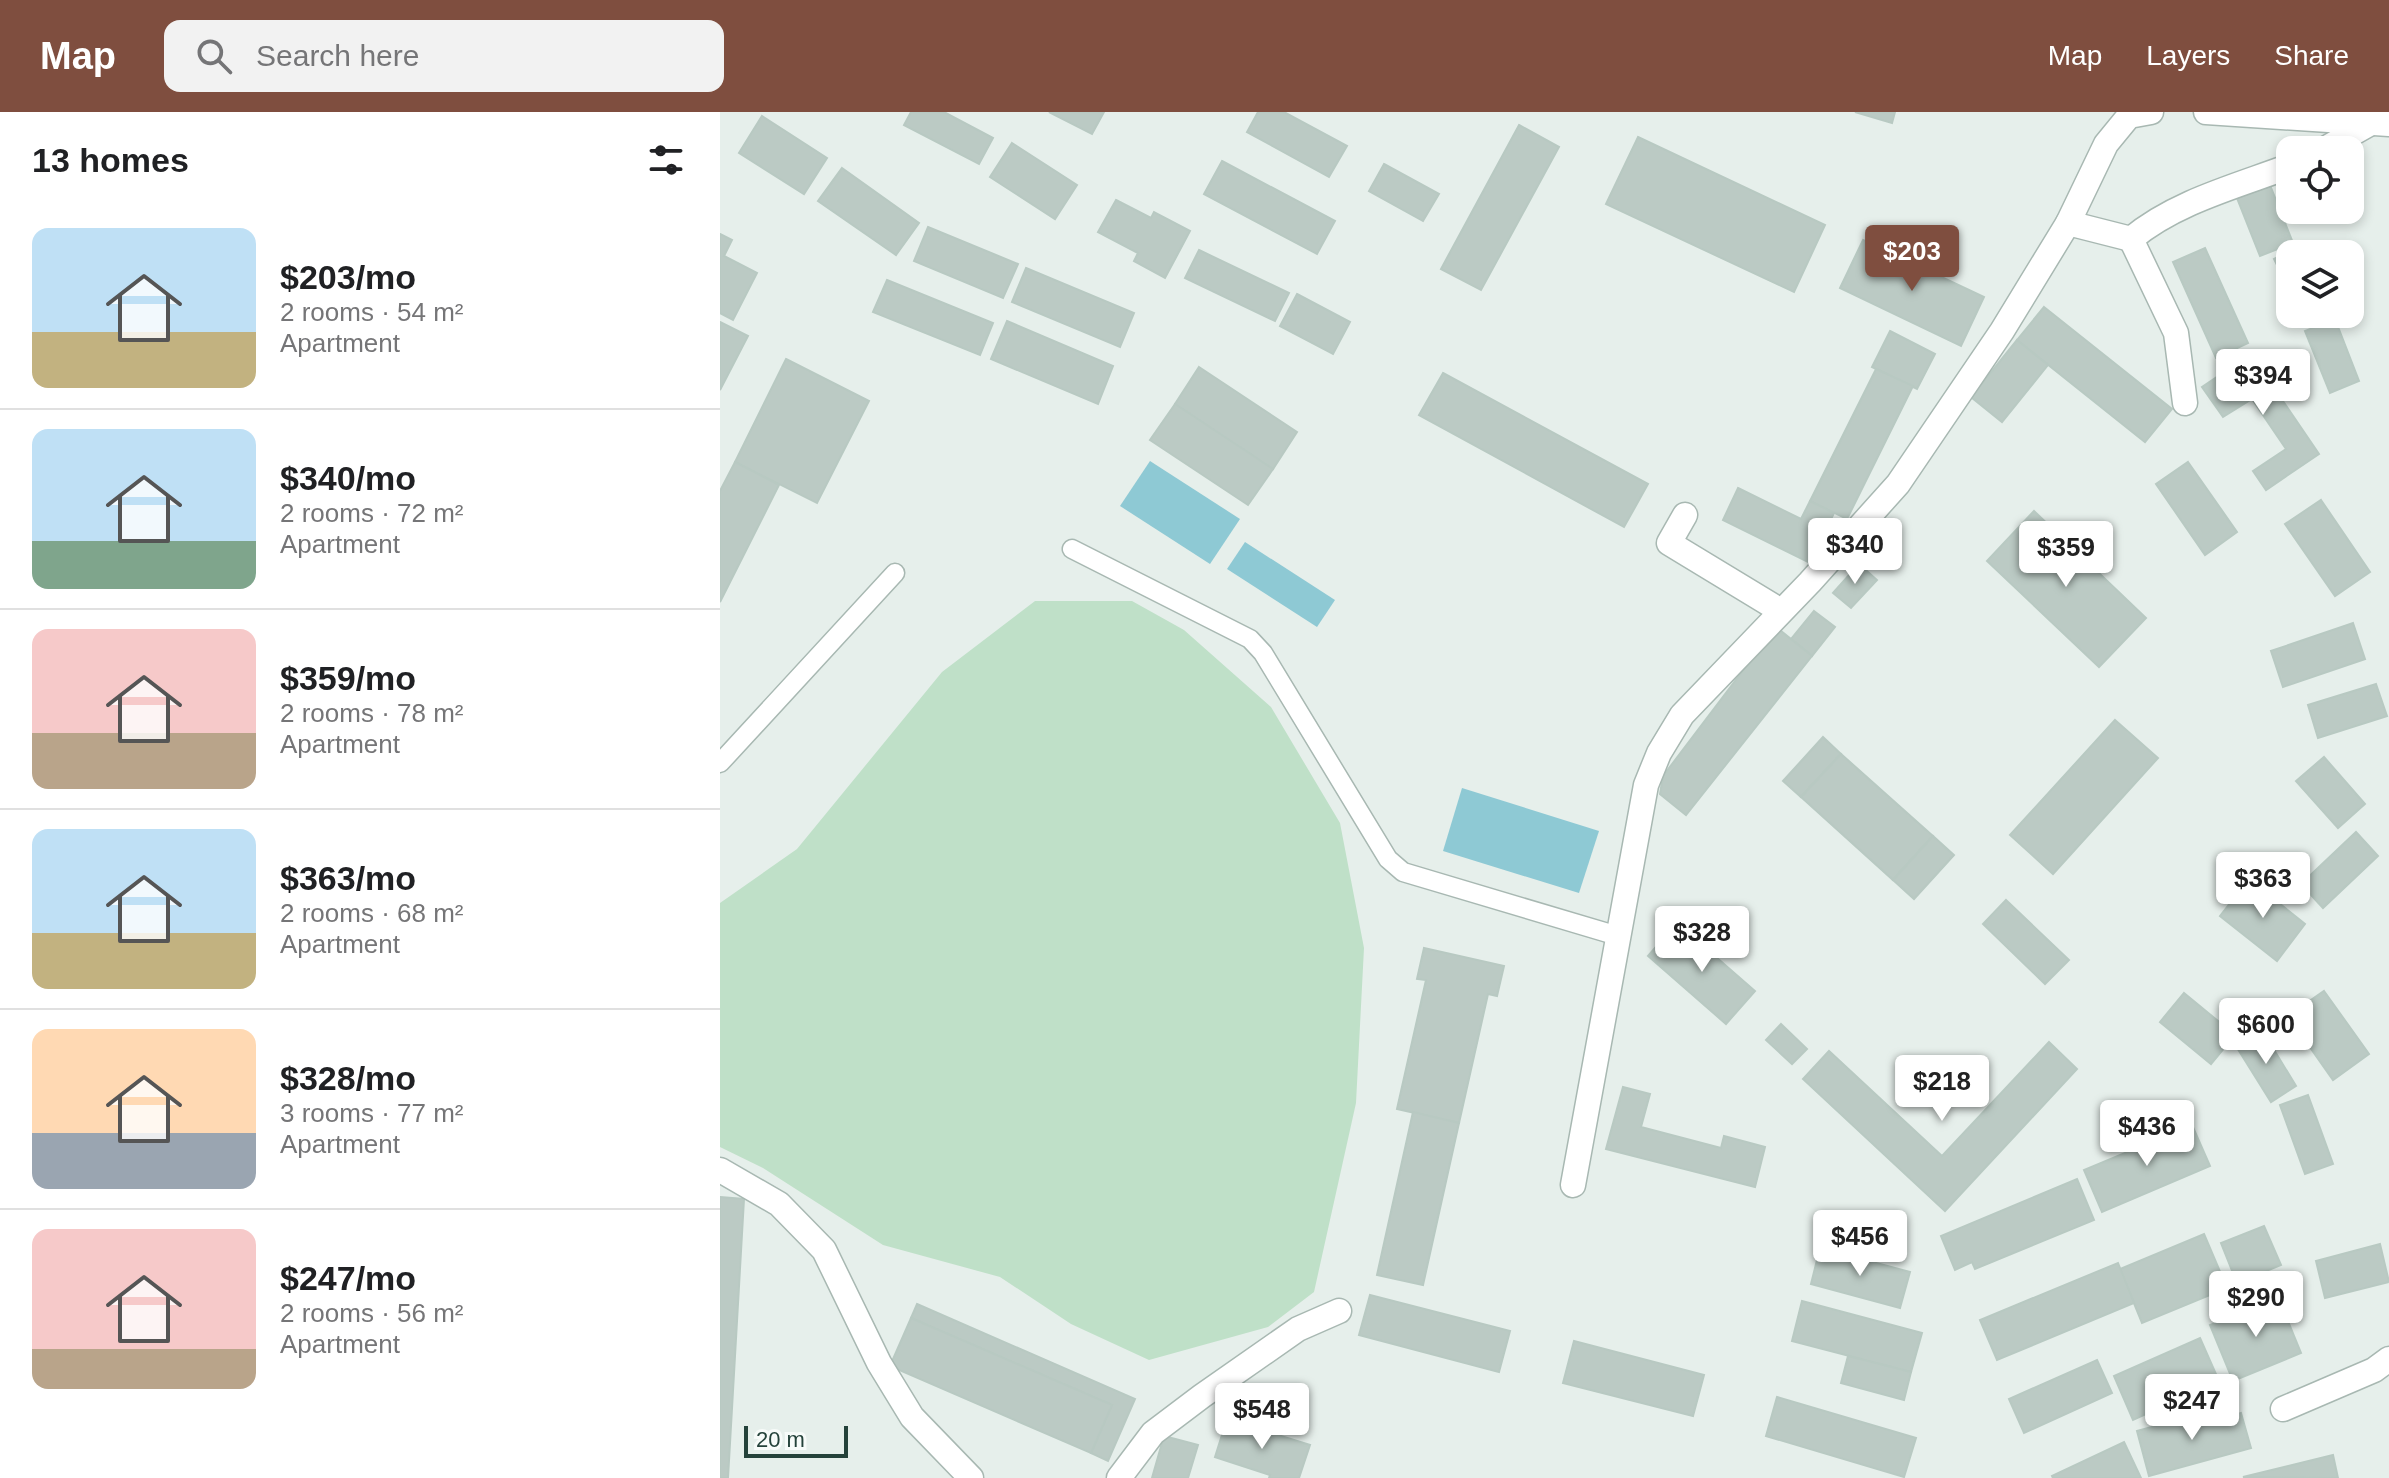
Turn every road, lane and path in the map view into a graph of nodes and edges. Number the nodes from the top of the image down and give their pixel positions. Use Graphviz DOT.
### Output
graph roads {
  1 [pos="2151,112"];
  2 [pos="2206,112"];
  3 [pos="2379,124"];
  4 [pos="2353,136"];
  5 [pos="2276,171"];
  6 [pos="2068,223"];
  7 [pos="2131,239"];
  8 [pos="2185,403"];
  9 [pos="1685,515"];
  10 [pos="1072,549"];
  11 [pos="895,573"];
  12 [pos="1781,611"];
  13 [pos="720,763"];
  14 [pos="1618,936"];
  15 [pos="720,1170"];
  16 [pos="1573,1185"];
  17 [pos="1339,1311"];
  18 [pos="2389,1359"];
  19 [pos="2283,1409"];
  20 [pos="971,1478"];
  21 [pos="1119,1478"];
  1 -- 6 [label="street"];
  2 -- 3 [label="street"];
  3 -- 4 [label="street"];
  5 -- 7 [label="street"];
  6 -- 7 [label="street"];
  6 -- 12 [label="street"];
  7 -- 8 [label="street"];
  9 -- 12 [label="street"];
  10 -- 14 [label="lane"];
  11 -- 13 [label="lane"];
  12 -- 14 [label="street"];
  14 -- 16 [label="street"];
  15 -- 20 [label="street"];
  17 -- 21 [label="street"];
  18 -- 19 [label="street"];
}
